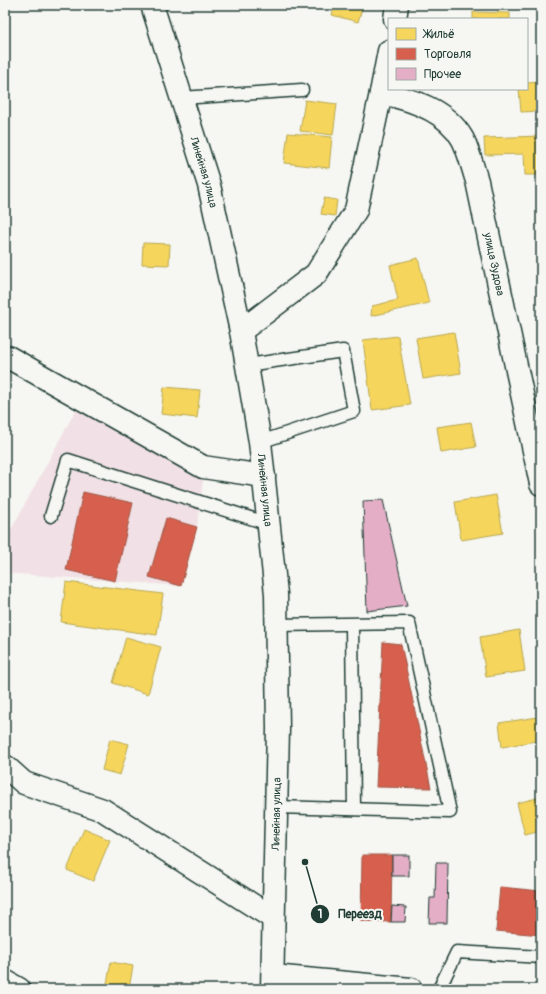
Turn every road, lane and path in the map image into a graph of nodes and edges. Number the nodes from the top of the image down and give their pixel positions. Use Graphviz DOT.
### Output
graph roads {
  1 [pos="152,5"];
  2 [pos="397,5"];
  3 [pos="395,18"];
  4 [pos="388,57"];
  5 [pos="302,90"];
  6 [pos="382,93"];
  7 [pos="181,98"];
  8 [pos="241,331"];
  9 [pos="5,357"];
  10 [pos="247,365"];
  11 [pos="260,442"];
  12 [pos="264,476"];
  13 [pos="541,484"];
  14 [pos="51,516"];
  15 [pos="269,524"];
  16 [pos="276,625"];
  17 [pos="352,625"];
  18 [pos="5,766"];
  19 [pos="276,807"];
  20 [pos="354,809"];
  21 [pos="273,918"];
  22 [pos="541,957"];
  23 [pos="5,981"];
  24 [pos="272,983"];
  25 [pos="19,989"];
  26 [pos="411,989"];
  27 [pos="439,989"];
  1 -- 7 [label="street, Линейная улица"];
  2 -- 3 [label="street"];
  4 -- 6 [label="street"];
  5 -- 7 [label="lane"];
  6 -- 8 [label="street"];
  6 -- 13 [label="street, улица Зудова"];
  7 -- 8 [label="street, Линейная улица"];
  8 -- 10 [label="street, Линейная улица"];
  9 -- 12 [label="street"];
  10 -- 11 [label="street, Линейная улица"];
  10 -- 11 [label="lane"];
  11 -- 12 [label="street, Линейная улица"];
  12 -- 15 [label="street, Линейная улица"];
  14 -- 15 [label="lane"];
  15 -- 16 [label="street, Линейная улица"];
  16 -- 17 [label="lane"];
  16 -- 19 [label="street, Линейная улица"];
  17 -- 20 [label="lane"];
  17 -- 20 [label="lane"];
  18 -- 21 [label="street"];
  19 -- 20 [label="lane"];
  19 -- 21 [label="street, Линейная улица"];
  21 -- 24 [label="street, Линейная улица"];
  22 -- 27 [label="lane"];
  23 -- 25 [label="street"];
  24 -- 26 [label="street"];
}
